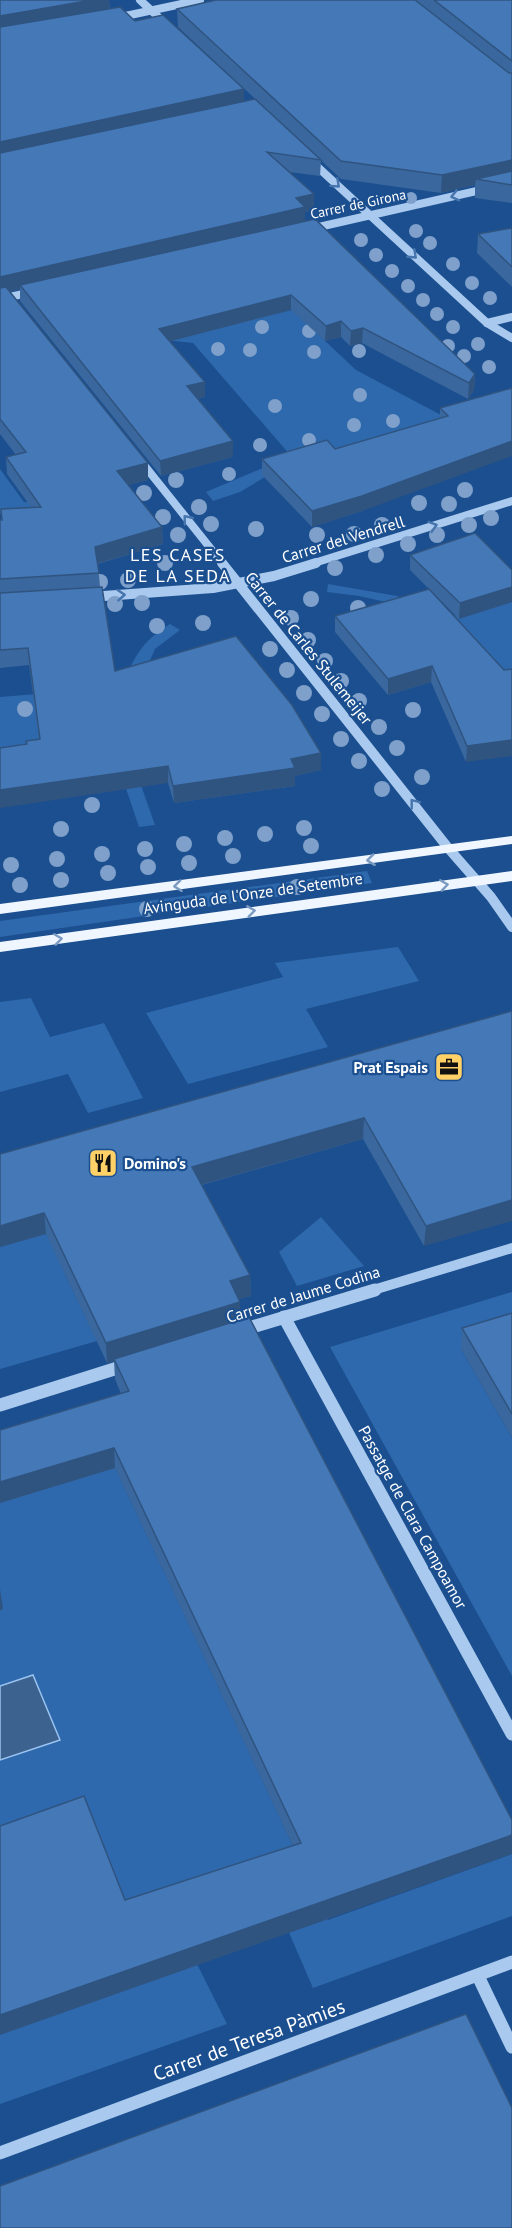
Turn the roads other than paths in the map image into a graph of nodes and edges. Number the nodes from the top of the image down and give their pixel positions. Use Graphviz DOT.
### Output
graph roads {
  1 [pos="140,0"];
  2 [pos="200,0"];
  3 [pos="152,11"];
  4 [pos="108,19"];
  5 [pos="175,32"];
  6 [pos="307,157"];
  7 [pos="512,183"];
  8 [pos="370,215"];
  9 [pos="295,232"];
  10 [pos="44,289"];
  11 [pos="5,298"];
  12 [pos="16,306"];
  13 [pos="512,317"];
  14 [pos="487,323"];
  15 [pos="512,338"];
  16 [pos="133,451"];
  17 [pos="512,501"];
  18 [pos="238,584"];
  19 [pos="79,598"];
  20 [pos="512,840"];
  21 [pos="449,849"];
  22 [pos="512,876"];
  23 [pos="477,881"];
  24 [pos="0,909"];
  25 [pos="512,927"];
  26 [pos="0,947"];
  27 [pos="512,1248"];
  28 [pos="284,1317"];
  29 [pos="227,1334"];
  30 [pos="136,1363"];
  31 [pos="0,1405"];
  32 [pos="512,1734"];
  33 [pos="512,1962"];
  34 [pos="478,1976"];
  35 [pos="512,2047"];
  36 [pos="0,2153"];
  1 -- 3 [label="street"];
  2 -- 3 [label="street"];
  3 -- 4 [label="street"];
  3 -- 5 [label="street"];
  6 -- 8 [label="street, one-way"];
  7 -- 8 [label="street, Carrer de Girona, one-way"];
  8 -- 9 [label="street, Carrer de Girona"];
  8 -- 14 [label="street, one-way"];
  10 -- 11 [label="street"];
  11 -- 12 [label="street"];
  13 -- 14 [label="street"];
  14 -- 15 [label="street"];
  18 -- 16 [label="street, Carrer de Carles Stulemeijer, one-way"];
  18 -- 17 [label="street, Carrer del Vendrell, one-way"];
  19 -- 18 [label="street, Carrer del Vendrell, one-way"];
  21 -- 18 [label="street, Carrer de Carles Stulemeijer, one-way"];
  20 -- 21 [label="main road, Avinguda de l'Onze de Setembre"];
  21 -- 23 [label="street, Carrer de Carles Stulemeijer"];
  21 -- 24 [label="main road, Avinguda de l'Onze de Setembre, one-way"];
  22 -- 23 [label="main road, Avinguda de l'Onze de Setembre"];
  23 -- 25 [label="street, Carrer de Carles Stulemeijer"];
  26 -- 23 [label="main road, Avinguda de l'Onze de Setembre, one-way"];
  27 -- 28 [label="street, Carrer de Jaume Codina"];
  28 -- 29 [label="street, Carrer de Jaume Codina"];
  28 -- 32 [label="street, Passatge de Clara Campoamor"];
  30 -- 31 [label="street"];
  33 -- 34 [label="street, Carrer de Teresa Pàmies"];
  34 -- 35 [label="street"];
  34 -- 36 [label="street, Carrer de Teresa Pàmies"];
}
